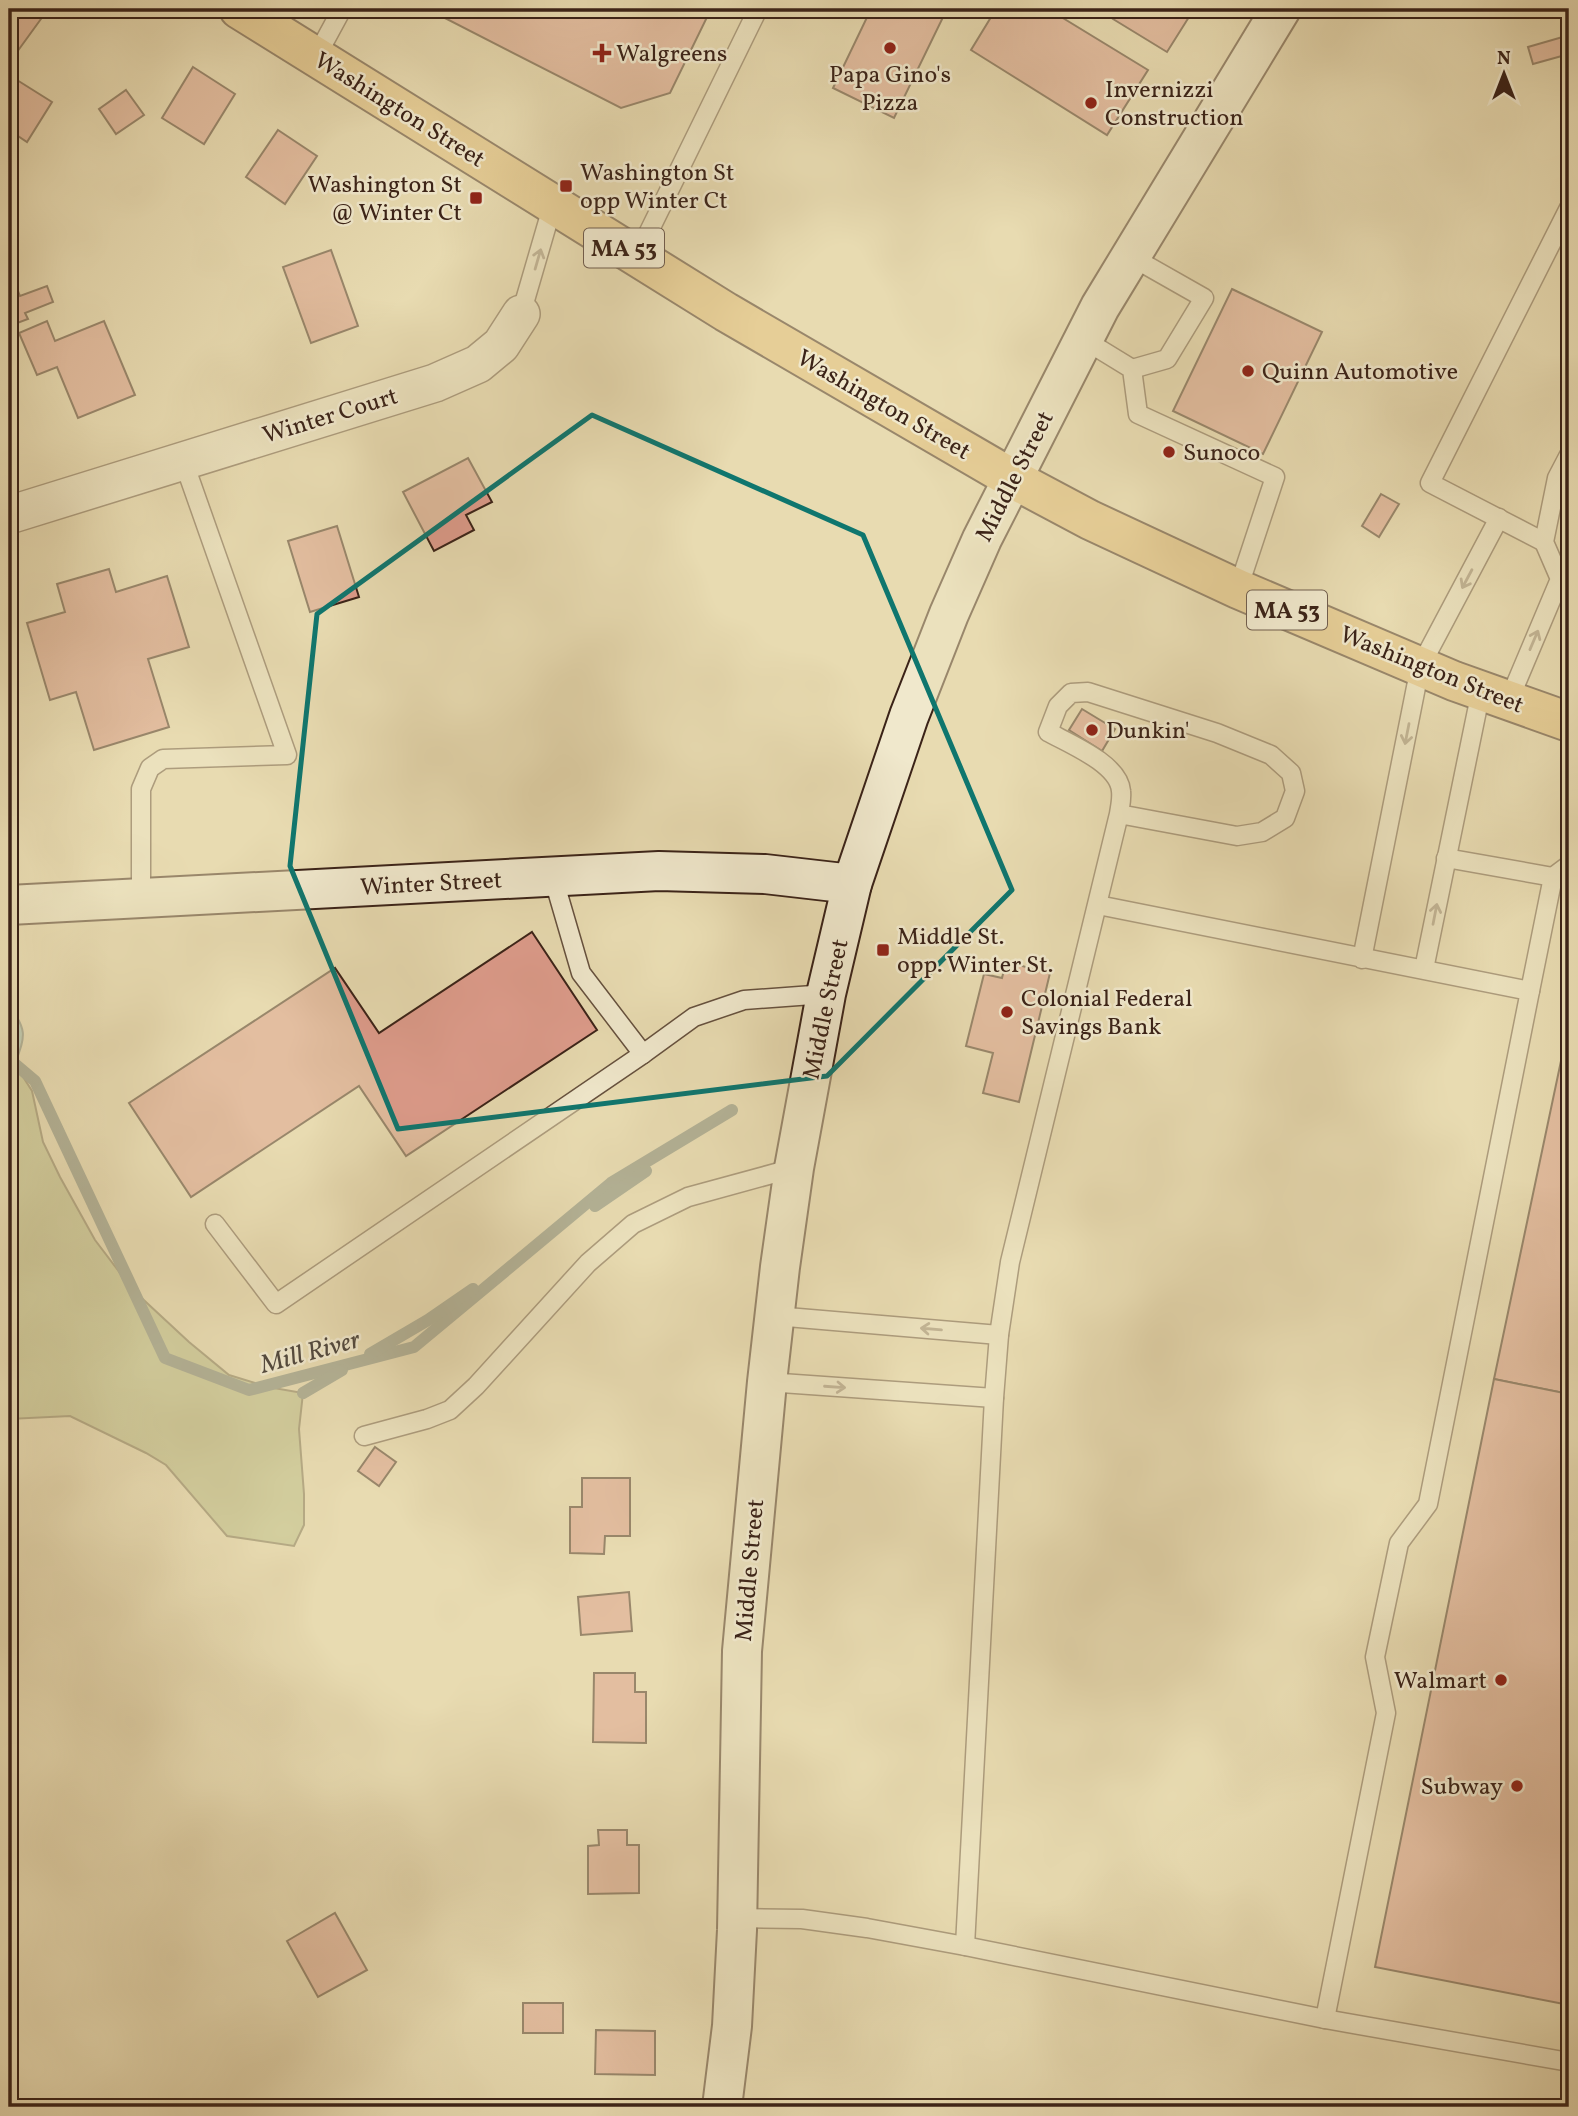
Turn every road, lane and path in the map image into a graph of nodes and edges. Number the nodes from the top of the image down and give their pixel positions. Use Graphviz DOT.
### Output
graph roads {
  1 [pos="239,9"];
  2 [pos="342,9"];
  3 [pos="758,9"];
  4 [pos="1281,9"];
  5 [pos="316,57"];
  6 [pos="553,204"];
  7 [pos="1569,208"];
  8 [pos="1130,256"];
  9 [pos="637,257"];
  10 [pos="521,314"];
  11 [pos="1083,339"];
  12 [pos="1132,369"];
  13 [pos="1569,455"];
  14 [pos="183,460"];
  15 [pos="1013,479"];
  16 [pos="9,515"];
  17 [pos="1499,519"];
  18 [pos="1544,542"];
  19 [pos="1564,578"];
  20 [pos="1238,589"];
  21 [pos="1420,667"];
  22 [pos="1495,696"];
  23 [pos="1569,722"];
  24 [pos="1119,814"];
  25 [pos="1446,858"];
  26 [pos="1569,865"];
  27 [pos="553,877"];
  28 [pos="1553,877"];
  29 [pos="852,884"];
  30 [pos="141,898"];
  31 [pos="9,905"];
  32 [pos="1098,905"];
  33 [pos="1362,959"];
  34 [pos="1424,970"];
  35 [pos="1530,991"];
  36 [pos="826,993"];
  37 [pos="643,1054"];
  38 [pos="794,1168"];
  39 [pos="215,1224"];
  40 [pos="775,1316"];
  41 [pos="999,1335"];
  42 [pos="767,1382"];
  43 [pos="994,1398"];
  44 [pos="365,1436"];
  45 [pos="737,1918"];
  46 [pos="965,1946"];
  47 [pos="1325,2019"];
  48 [pos="1569,2062"];
  49 [pos="722,2107"];
  1 -- 5 [label="main road, Washington Street / MA 53"];
  2 -- 5 [label="lane"];
  3 -- 9 [label="lane"];
  4 -- 8 [label="main road, Middle Street"];
  5 -- 6 [label="main road, Washington Street / MA 53"];
  6 -- 9 [label="main road, Washington Street / MA 53"];
  10 -- 6 [label="lane, Winter Court, one-way"];
  7 -- 17 [label="lane"];
  8 -- 11 [label="main road, Middle Street"];
  8 -- 12 [label="lane"];
  9 -- 15 [label="main road, Washington Street / MA 53"];
  10 -- 14 [label="street, Winter Court"];
  11 -- 12 [label="lane"];
  11 -- 15 [label="main road, Middle Street"];
  12 -- 20 [label="lane"];
  13 -- 18 [label="lane"];
  14 -- 16 [label="street, Winter Court"];
  14 -- 30 [label="lane"];
  15 -- 20 [label="main road, Washington Street / MA 53"];
  15 -- 29 [label="main road, Middle Street"];
  17 -- 18 [label="lane"];
  17 -- 21 [label="lane, one-way"];
  18 -- 19 [label="lane"];
  22 -- 19 [label="lane, one-way"];
  20 -- 21 [label="main road, Washington Street / MA 53"];
  21 -- 22 [label="main road, Washington Street / MA 53"];
  21 -- 33 [label="lane, one-way"];
  22 -- 23 [label="main road, Washington Street / MA 53"];
  22 -- 25 [label="lane"];
  24 -- 24 [label="lane"];
  24 -- 32 [label="lane"];
  25 -- 28 [label="lane"];
  34 -- 25 [label="lane, one-way"];
  26 -- 28 [label="lane"];
  27 -- 29 [label="main road, Winter Street"];
  27 -- 30 [label="main road, Winter Street"];
  27 -- 37 [label="lane"];
  28 -- 35 [label="lane"];
  29 -- 36 [label="main road, Middle Street"];
  30 -- 31 [label="main road, Winter Street"];
  32 -- 33 [label="lane"];
  32 -- 41 [label="lane"];
  33 -- 34 [label="lane"];
  34 -- 35 [label="lane"];
  35 -- 47 [label="lane"];
  36 -- 37 [label="lane"];
  36 -- 38 [label="main road, Middle Street"];
  37 -- 39 [label="lane"];
  38 -- 40 [label="main road, Middle Street"];
  38 -- 44 [label="lane"];
  41 -- 40 [label="lane, one-way"];
  40 -- 42 [label="main road, Middle Street"];
  41 -- 43 [label="lane"];
  42 -- 43 [label="lane, one-way"];
  42 -- 45 [label="main road, Middle Street"];
  43 -- 46 [label="lane"];
  45 -- 46 [label="lane"];
  45 -- 49 [label="main road, Middle Street"];
  46 -- 47 [label="lane"];
  47 -- 48 [label="lane"];
}
